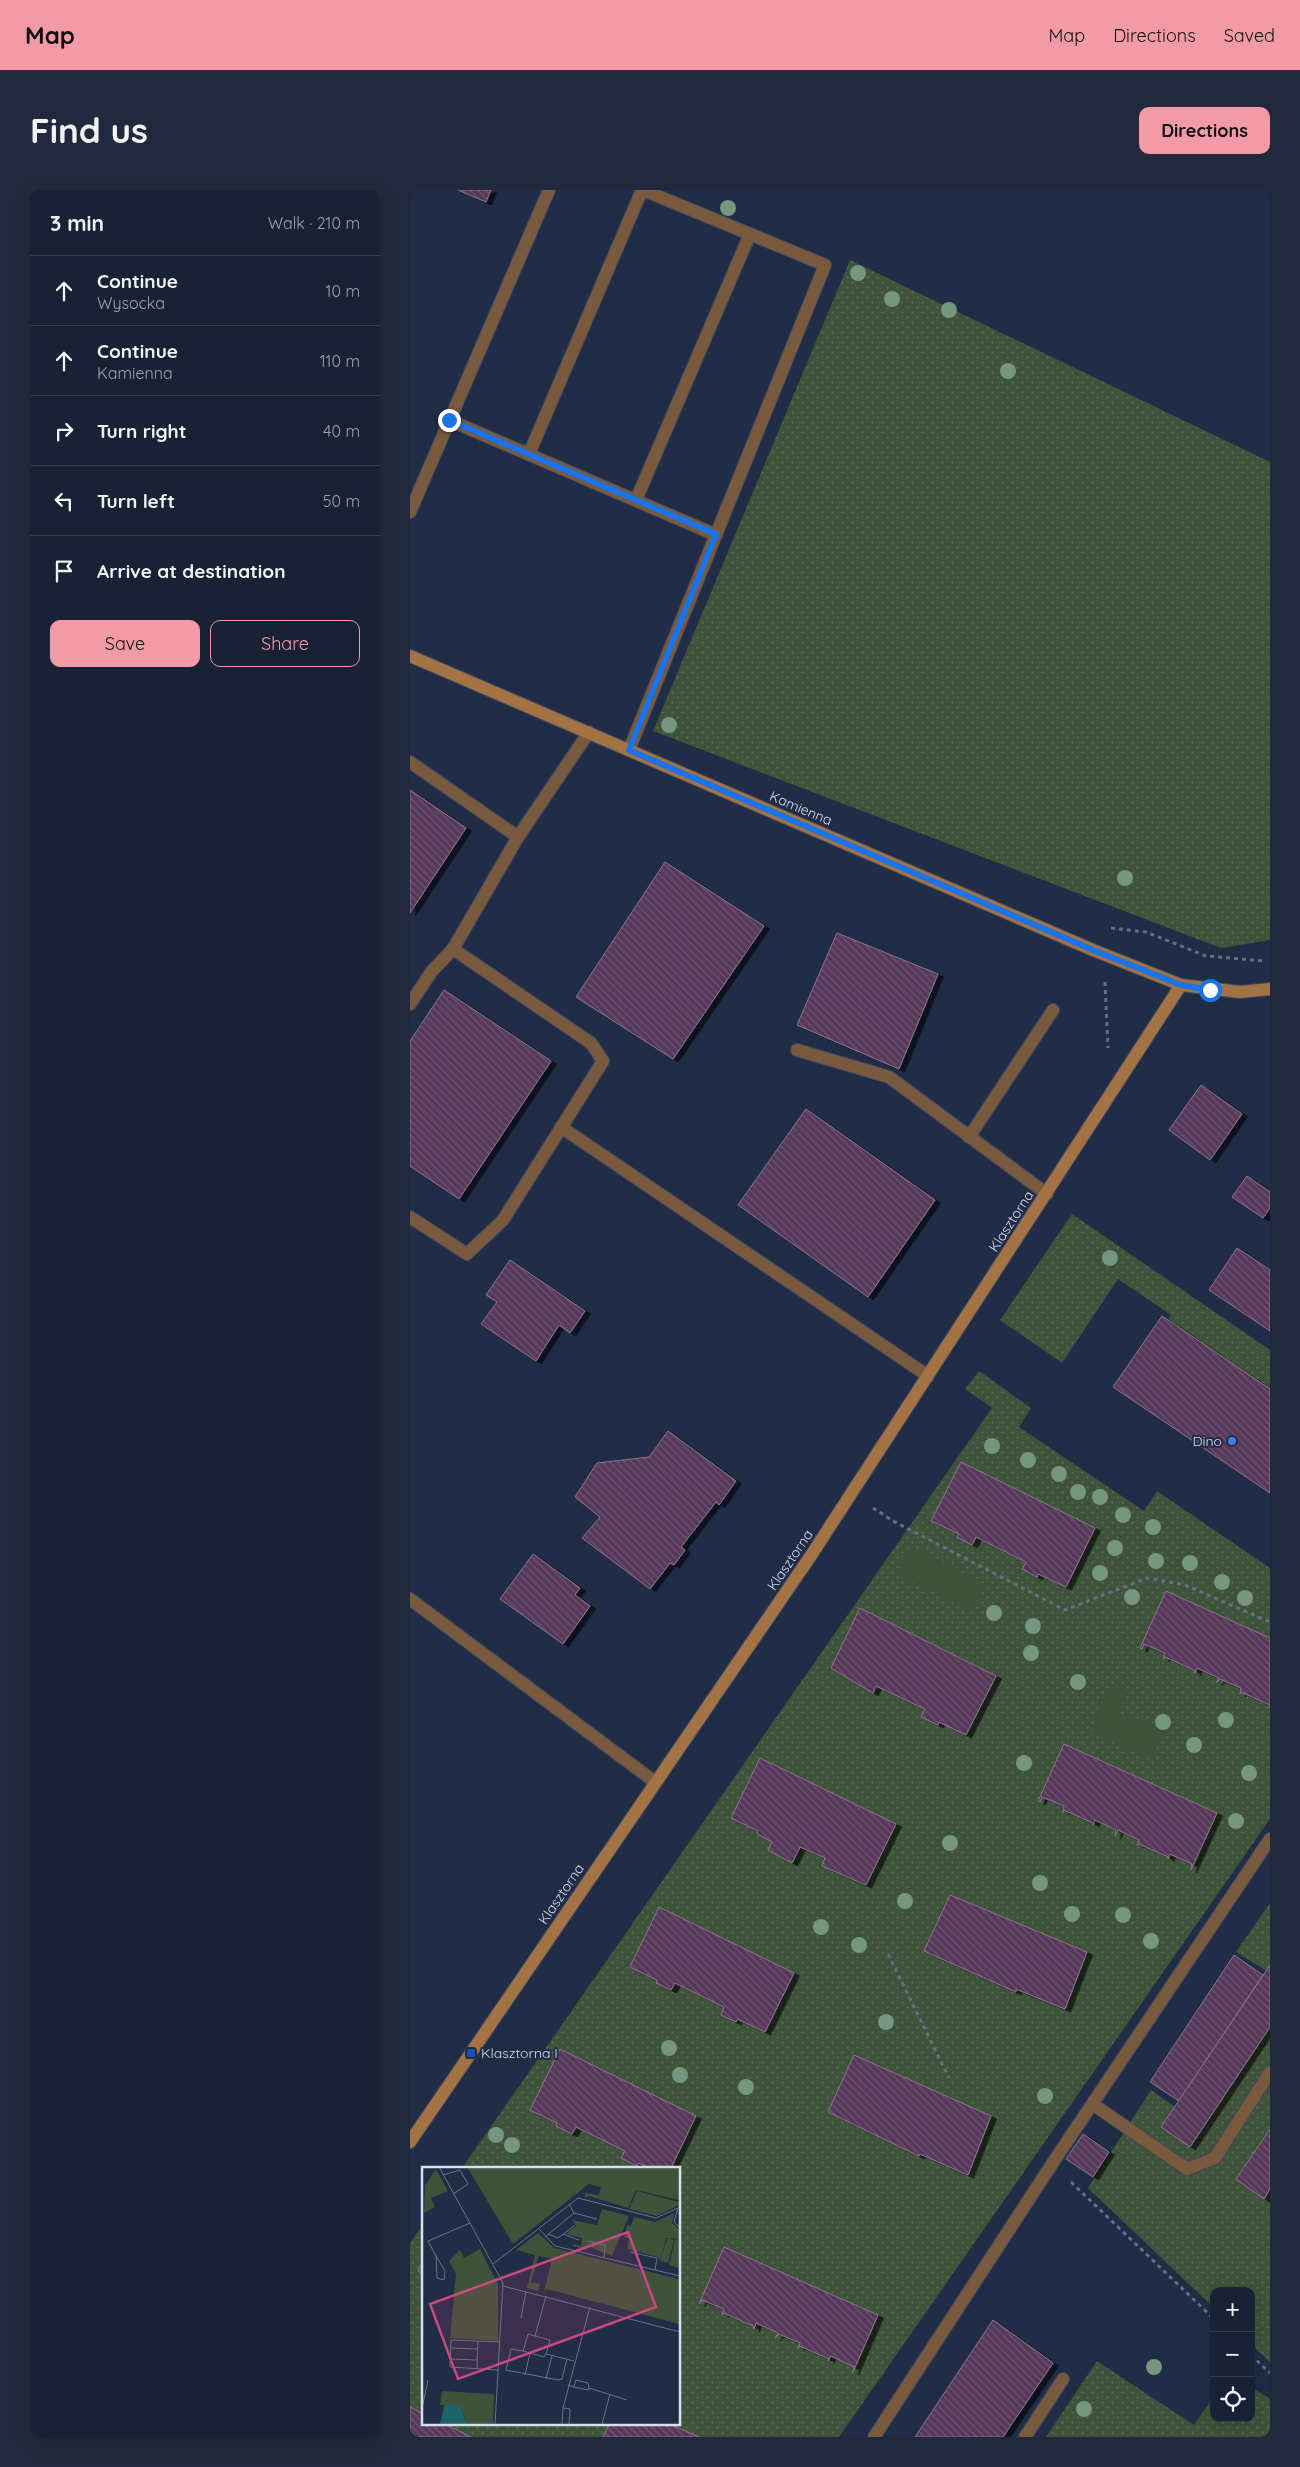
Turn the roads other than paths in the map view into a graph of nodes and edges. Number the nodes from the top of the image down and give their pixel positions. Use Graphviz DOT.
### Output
graph roads {
  1 [pos="548,190"];
  2 [pos="643,190"];
  3 [pos="750,234"];
  4 [pos="449,420"];
  5 [pos="529,454"];
  6 [pos="636,500"];
  7 [pos="410,512"];
  8 [pos="716,534"];
  9 [pos="410,656"];
  10 [pos="589,732"];
  11 [pos="629,750"];
  12 [pos="410,762"];
  13 [pos="518,837"];
  14 [pos="454,949"];
  15 [pos="1181,985"];
  16 [pos="1270,989"];
  17 [pos="410,1004"];
  18 [pos="1054,1010"];
  19 [pos="797,1050"];
  20 [pos="561,1126"];
  21 [pos="969,1137"];
  22 [pos="1047,1194"];
  23 [pos="410,1217"];
  24 [pos="928,1376"];
  25 [pos="410,1599"];
  26 [pos="655,1782"];
  27 [pos="1270,1839"];
  28 [pos="1270,2072"];
  29 [pos="1094,2105"];
  30 [pos="410,2142"];
  31 [pos="1063,2379"];
  32 [pos="874,2437"];
  33 [pos="1025,2437"];
  1 -- 4 [label="street"];
  2 -- 3 [label="street"];
  2 -- 5 [label="street"];
  3 -- 6 [label="street"];
  3 -- 8 [label="street"];
  4 -- 5 [label="street"];
  4 -- 7 [label="street"];
  5 -- 6 [label="street"];
  6 -- 8 [label="street"];
  8 -- 11 [label="street"];
  9 -- 10 [label="street, Kamienna"];
  10 -- 11 [label="street, Kamienna"];
  10 -- 13 [label="street"];
  11 -- 15 [label="street, Kamienna"];
  12 -- 13 [label="street"];
  13 -- 14 [label="street"];
  14 -- 17 [label="street"];
  14 -- 20 [label="street"];
  15 -- 16 [label="street, Kamienna"];
  15 -- 22 [label="street, Klasztorna"];
  18 -- 21 [label="street"];
  19 -- 21 [label="street"];
  20 -- 23 [label="street"];
  20 -- 24 [label="street"];
  21 -- 22 [label="street"];
  22 -- 24 [label="street, Klasztorna"];
  24 -- 26 [label="street, Klasztorna"];
  25 -- 26 [label="street"];
  26 -- 30 [label="street, Klasztorna"];
  27 -- 29 [label="street"];
  28 -- 29 [label="street"];
  29 -- 32 [label="street"];
  31 -- 33 [label="street"];
}
